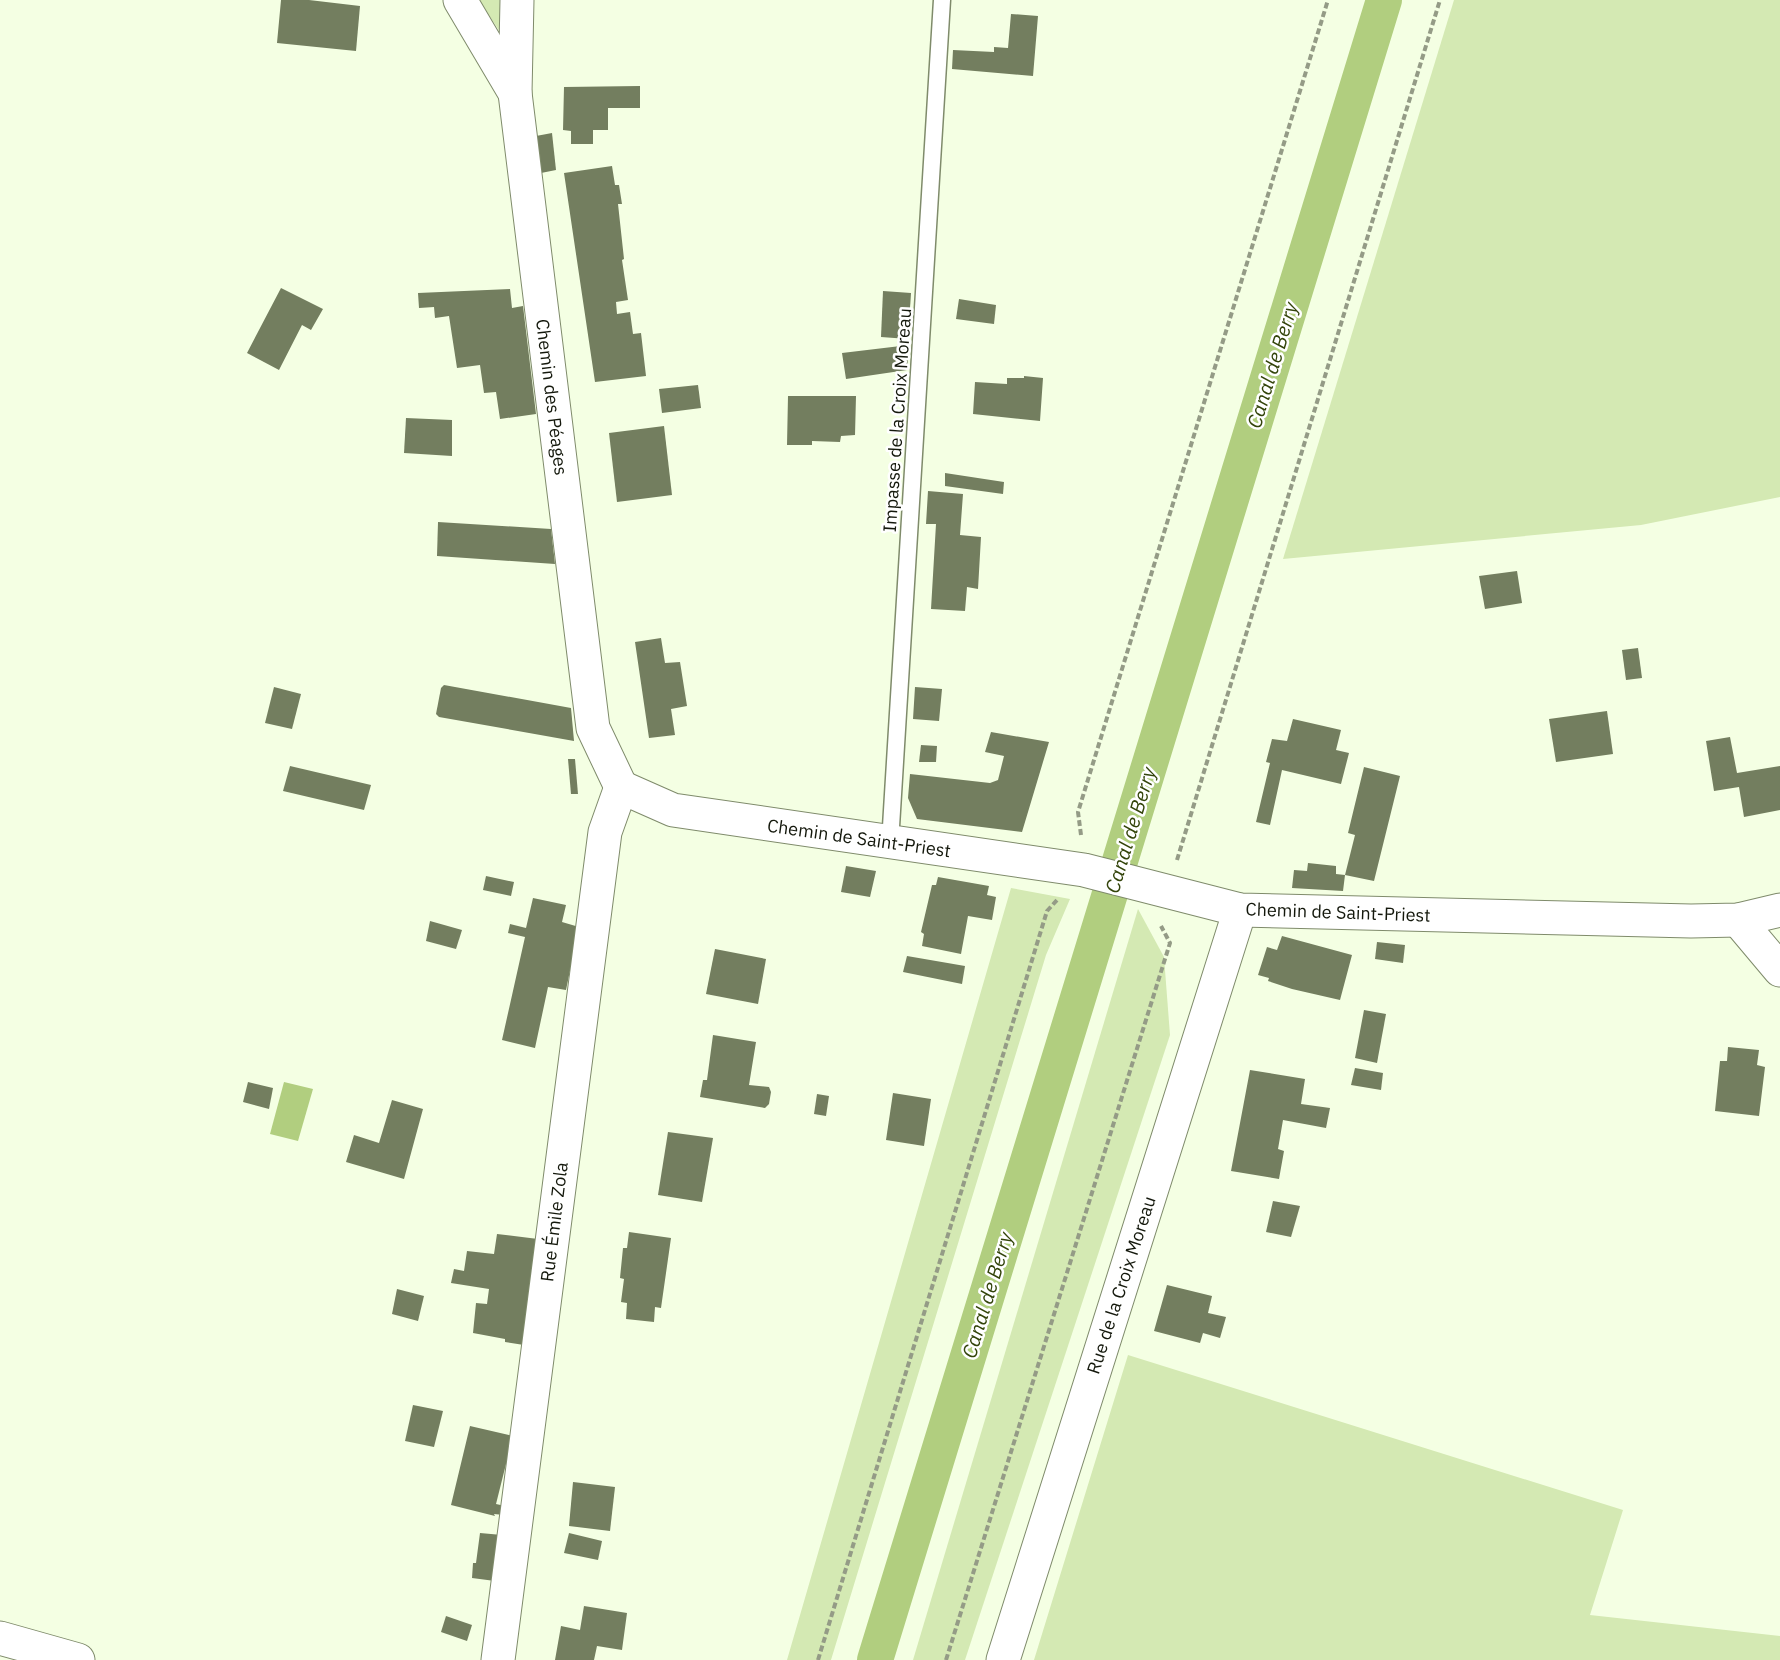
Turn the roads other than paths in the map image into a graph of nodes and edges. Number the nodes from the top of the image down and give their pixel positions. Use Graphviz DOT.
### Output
graph roads {
  1 [pos="460,0"];
  2 [pos="517,0"];
  3 [pos="942,0"];
  4 [pos="515,93"];
  5 [pos="621,787"];
  6 [pos="890,843"];
  7 [pos="1240,910"];
  8 [pos="1780,910"];
  9 [pos="1738,920"];
  10 [pos="1780,970"];
  11 [pos="0,1638"];
  12 [pos="78,1660"];
  13 [pos="498,1660"];
  14 [pos="1003,1660"];
  1 -- 4 [label="street"];
  2 -- 4 [label="street, Chemin des Péages"];
  3 -- 6 [label="lane, Impasse de la Croix Moreau"];
  4 -- 5 [label="street, Chemin des Péages"];
  5 -- 6 [label="street, Chemin de Saint-Priest"];
  5 -- 13 [label="street, Rue Émile Zola"];
  6 -- 7 [label="street, Chemin de Saint-Priest"];
  7 -- 9 [label="street, Chemin de Saint-Priest"];
  7 -- 14 [label="street, Rue de la Croix Moreau"];
  8 -- 9 [label="street, Chemin de Saint-Priest"];
  9 -- 10 [label="street"];
  11 -- 12 [label="street"];
}
